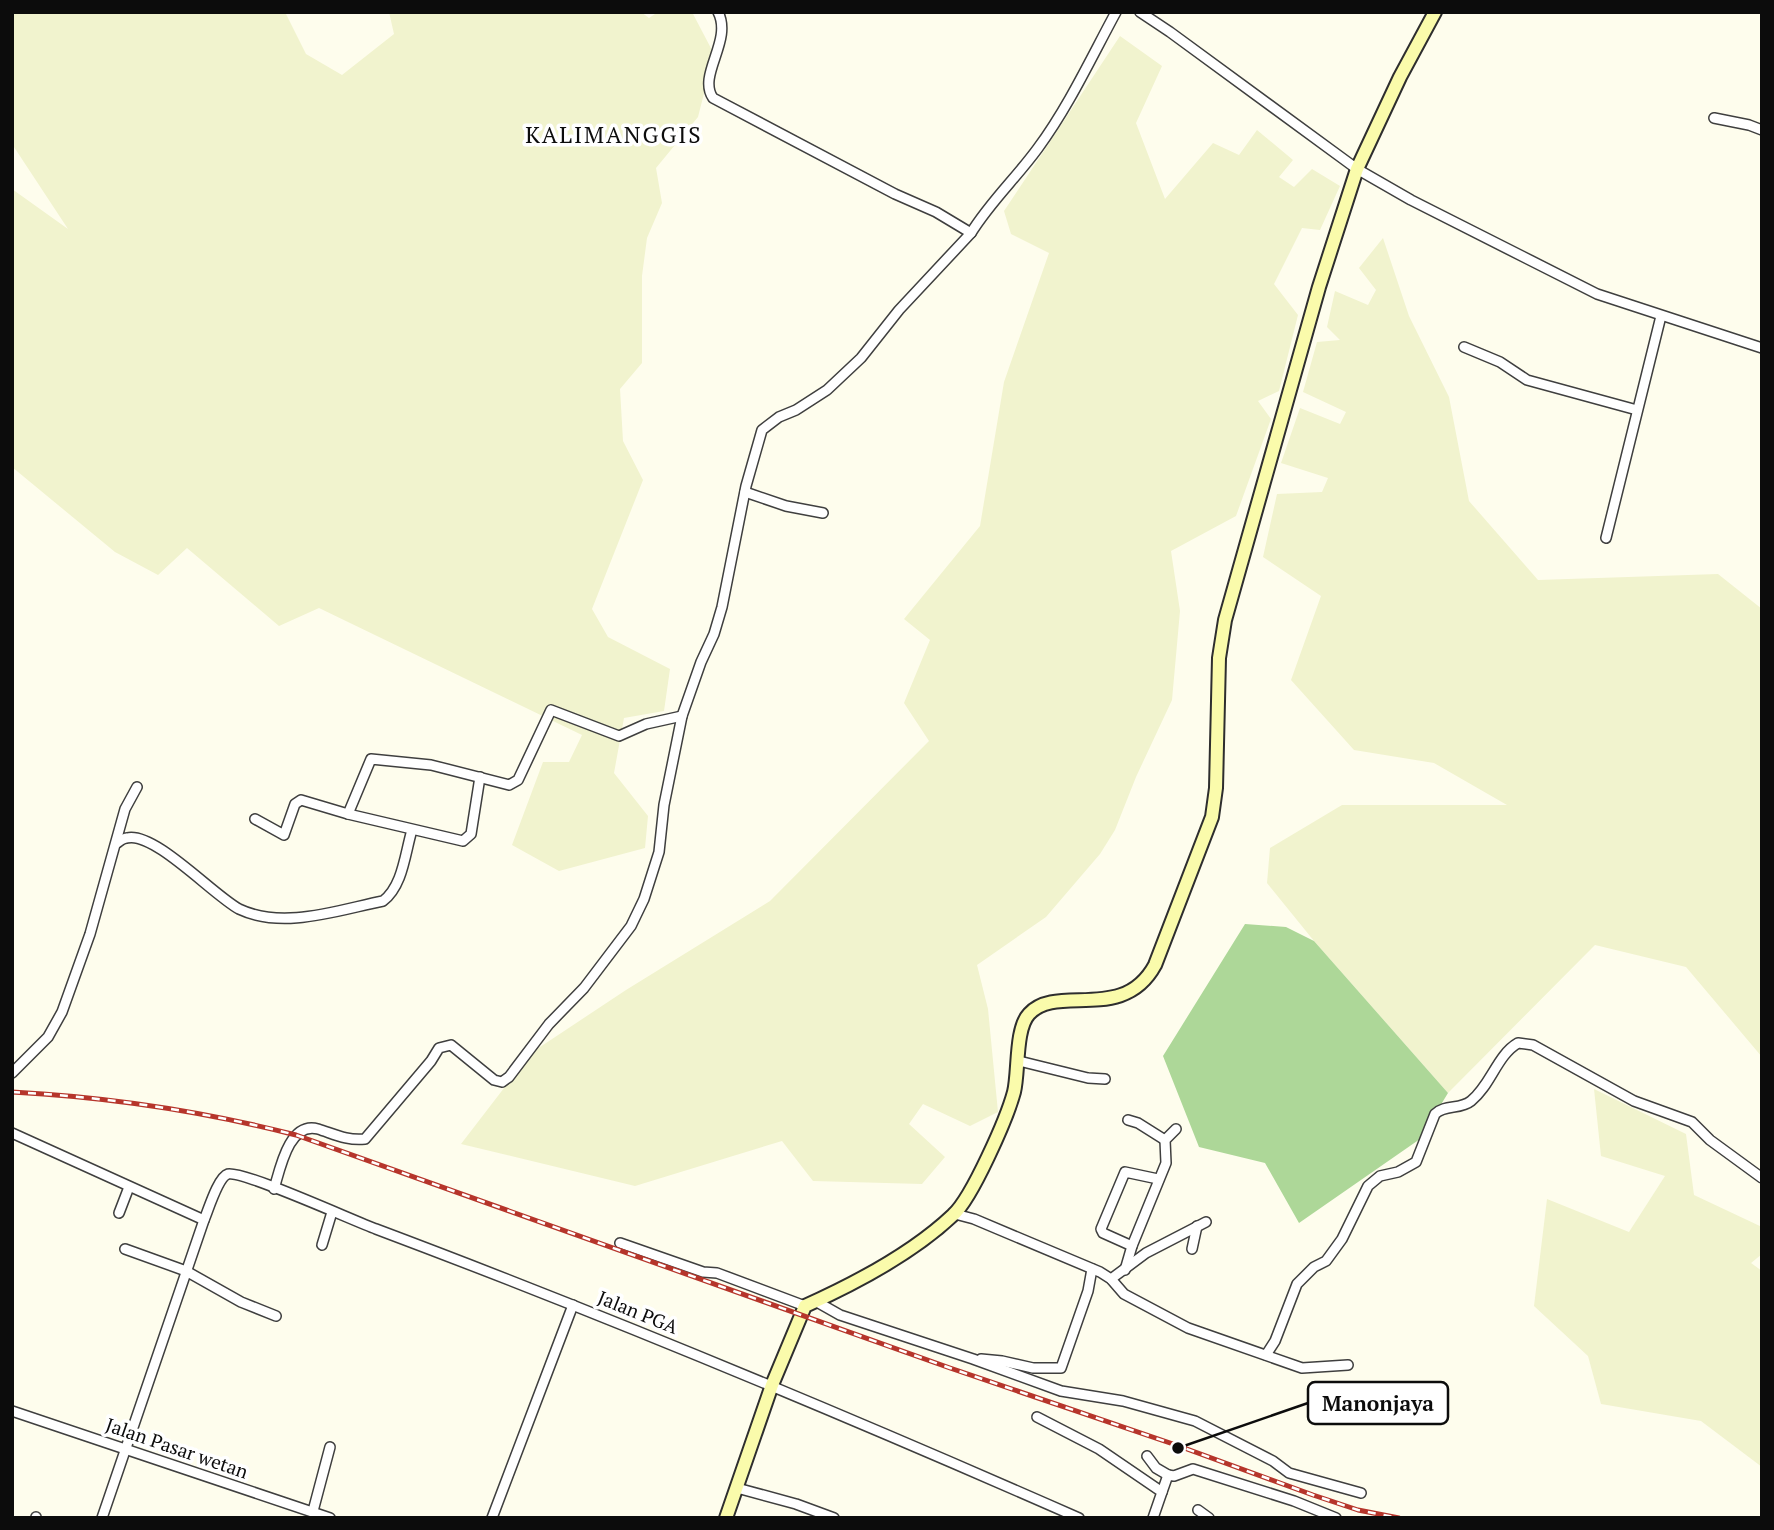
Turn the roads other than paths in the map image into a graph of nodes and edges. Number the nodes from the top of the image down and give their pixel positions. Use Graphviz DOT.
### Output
graph roads {
  1 [pos="718,12"];
  2 [pos="1116,12"];
  3 [pos="1140,12"];
  4 [pos="1435,12"];
  5 [pos="1714,118"];
  6 [pos="1762,130"];
  7 [pos="1357,169"];
  8 [pos="971,233"];
  9 [pos="1661,316"];
  10 [pos="1464,347"];
  11 [pos="1762,348"];
  12 [pos="1637,410"];
  13 [pos="745,492"];
  14 [pos="823,513"];
  15 [pos="1606,538"];
  16 [pos="682,716"];
  17 [pos="480,777"];
  18 [pos="136,787"];
  19 [pos="348,814"];
  20 [pos="255,819"];
  21 [pos="412,830"];
  22 [pos="117,842"];
  23 [pos="1019,1061"];
  24 [pos="12,1073"];
  25 [pos="1105,1079"];
  26 [pos="1128,1120"];
  27 [pos="1176,1129"];
  28 [pos="12,1133"];
  29 [pos="1165,1140"];
  30 [pos="1762,1178"];
  31 [pos="1158,1179"];
  32 [pos="129,1187"];
  33 [pos="274,1188"];
  34 [pos="332,1212"];
  35 [pos="119,1213"];
  36 [pos="955,1214"];
  37 [pos="204,1220"];
  38 [pos="621,1243"];
  39 [pos="322,1245"];
  40 [pos="1132,1246"];
  41 [pos="1192,1249"];
  42 [pos="125,1250"];
  43 [pos="1093,1269"];
  44 [pos="1125,1270"];
  45 [pos="186,1271"];
  46 [pos="1111,1279"];
  47 [pos="811,1304"];
  48 [pos="573,1305"];
  49 [pos="276,1316"];
  50 [pos="1266,1355"];
  51 [pos="973,1359"];
  52 [pos="1348,1365"];
  53 [pos="772,1385"];
  54 [pos="12,1411"];
  55 [pos="1037,1417"];
  56 [pos="330,1447"];
  57 [pos="126,1449"];
  58 [pos="1147,1456"];
  59 [pos="1168,1475"];
  60 [pos="737,1488"];
  61 [pos="1162,1492"];
  62 [pos="1361,1493"];
  63 [pos="1198,1510"];
  64 [pos="313,1511"];
  65 [pos="102,1518"];
  66 [pos="330,1518"];
  67 [pos="492,1518"];
  68 [pos="726,1518"];
  69 [pos="834,1518"];
  70 [pos="1079,1518"];
  71 [pos="1153,1518"];
  72 [pos="1209,1518"];
  73 [pos="1336,1518"];
  1 -- 8 [label="street"];
  2 -- 8 [label="street"];
  3 -- 7 [label="street"];
  4 -- 7 [label="main road"];
  5 -- 6 [label="street"];
  7 -- 9 [label="street"];
  7 -- 23 [label="main road"];
  8 -- 13 [label="street"];
  9 -- 11 [label="street"];
  9 -- 12 [label="street"];
  10 -- 12 [label="street"];
  12 -- 15 [label="street"];
  13 -- 14 [label="street"];
  13 -- 16 [label="street"];
  16 -- 17 [label="street"];
  16 -- 33 [label="street"];
  17 -- 19 [label="street"];
  17 -- 21 [label="street"];
  18 -- 22 [label="street"];
  19 -- 20 [label="street"];
  19 -- 21 [label="street"];
  21 -- 22 [label="street"];
  22 -- 24 [label="street"];
  23 -- 25 [label="street"];
  23 -- 36 [label="main road"];
  26 -- 29 [label="street"];
  27 -- 29 [label="street"];
  28 -- 32 [label="street"];
  29 -- 31 [label="street"];
  30 -- 50 [label="street"];
  31 -- 40 [label="street"];
  31 -- 40 [label="street"];
  32 -- 35 [label="street"];
  32 -- 37 [label="street"];
  33 -- 34 [label="street, Jalan PGA"];
  33 -- 37 [label="street, Jalan PGA"];
  34 -- 39 [label="street"];
  34 -- 48 [label="street, Jalan PGA"];
  36 -- 43 [label="street"];
  36 -- 47 [label="main road"];
  37 -- 45 [label="street"];
  38 -- 47 [label="street"];
  40 -- 44 [label="street"];
  41 -- 44 [label="street"];
  42 -- 45 [label="street"];
  43 -- 46 [label="street"];
  43 -- 51 [label="street"];
  44 -- 46 [label="street"];
  45 -- 49 [label="street"];
  45 -- 57 [label="street"];
  46 -- 50 [label="street"];
  47 -- 51 [label="street"];
  47 -- 53 [label="main road"];
  48 -- 53 [label="street, Jalan PGA"];
  48 -- 67 [label="street"];
  50 -- 52 [label="street"];
  51 -- 62 [label="street"];
  53 -- 60 [label="main road"];
  53 -- 70 [label="street, Jalan PGA"];
  54 -- 57 [label="street, Jalan Pasar wetan"];
  55 -- 61 [label="street"];
  56 -- 64 [label="street"];
  57 -- 64 [label="street, Jalan Pasar wetan"];
  57 -- 65 [label="street"];
  58 -- 59 [label="street"];
  59 -- 61 [label="street"];
  59 -- 73 [label="street"];
  60 -- 68 [label="main road"];
  60 -- 69 [label="street"];
  61 -- 71 [label="street"];
  63 -- 72 [label="street"];
  64 -- 66 [label="street, Jalan Pasar wetan"];
}
